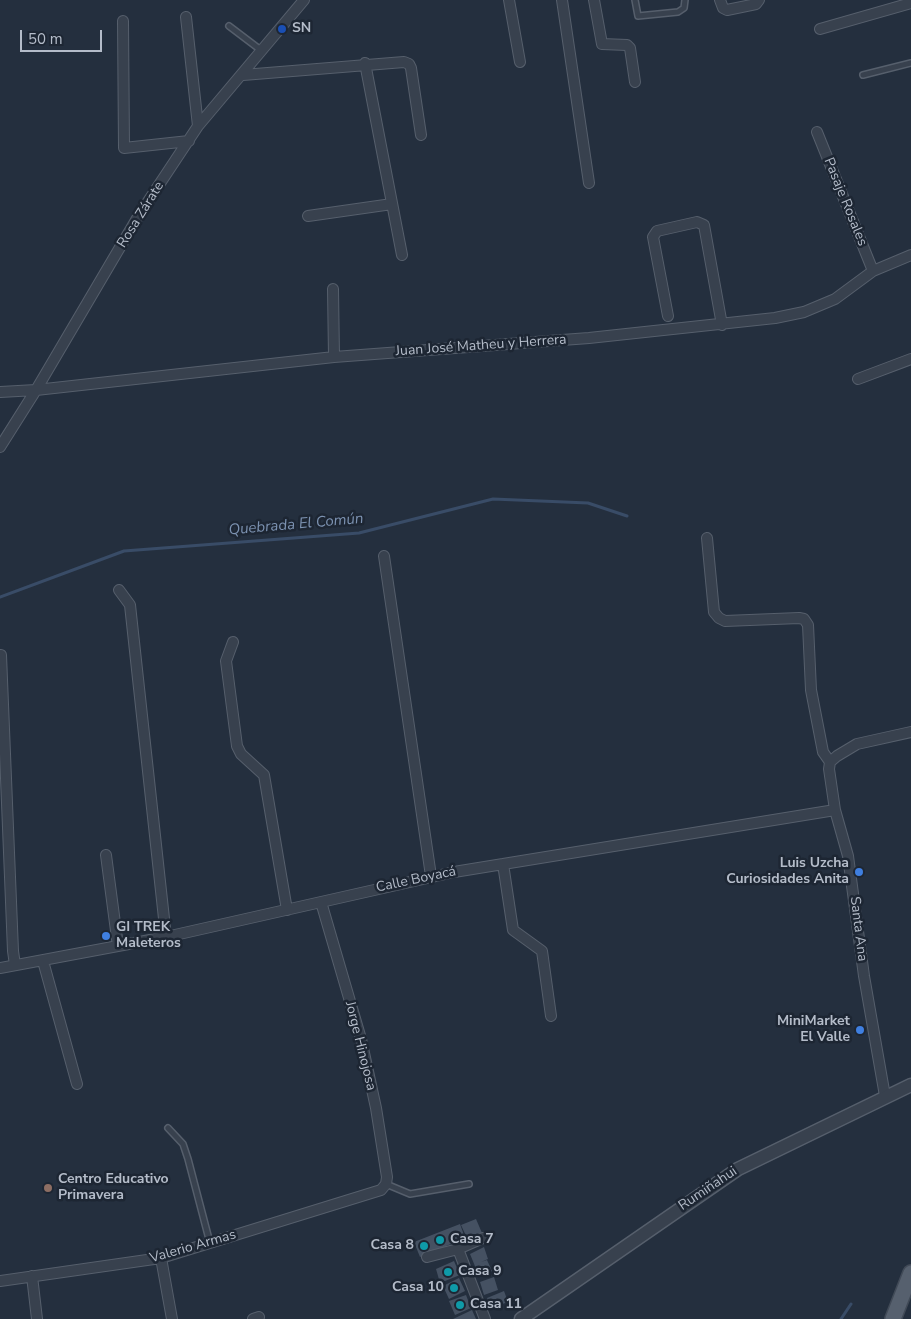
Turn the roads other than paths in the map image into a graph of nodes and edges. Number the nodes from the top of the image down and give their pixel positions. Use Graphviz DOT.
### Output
graph roads {
  1 [pos="510,0"];
  2 [pos="562,0"];
  3 [pos="594,0"];
  4 [pos="635,0"];
  5 [pos="685,0"];
  6 [pos="720,0"];
  7 [pos="759,0"];
  8 [pos="300,2"];
  9 [pos="911,3"];
  10 [pos="186,17"];
  11 [pos="123,21"];
  12 [pos="229,26"];
  13 [pos="820,29"];
  14 [pos="263,51"];
  15 [pos="520,62"];
  16 [pos="365,63"];
  17 [pos="911,64"];
  18 [pos="243,75"];
  19 [pos="863,75"];
  20 [pos="635,82"];
  21 [pos="198,126"];
  22 [pos="817,132"];
  23 [pos="421,135"];
  24 [pos="189,141"];
  25 [pos="589,183"];
  26 [pos="392,204"];
  27 [pos="308,216"];
  28 [pos="402,255"];
  29 [pos="911,255"];
  30 [pos="873,272"];
  31 [pos="333,289"];
  32 [pos="668,316"];
  33 [pos="722,325"];
  34 [pos="334,357"];
  35 [pos="911,359"];
  36 [pos="858,379"];
  37 [pos="36,390"];
  38 [pos="0,392"];
  39 [pos="0,447"];
  40 [pos="707,538"];
  41 [pos="384,556"];
  42 [pos="119,590"];
  43 [pos="233,642"];
  44 [pos="1,655"];
  45 [pos="911,732"];
  46 [pos="830,762"];
  47 [pos="835,810"];
  48 [pos="106,855"];
  49 [pos="502,864"];
  50 [pos="431,876"];
  51 [pos="321,902"];
  52 [pos="287,910"];
  53 [pos="166,937"];
  54 [pos="118,946"];
  55 [pos="43,961"];
  56 [pos="15,965"];
  57 [pos="0,968"];
  58 [pos="551,1016"];
  59 [pos="77,1084"];
  60 [pos="911,1085"];
  61 [pos="885,1096"];
  62 [pos="168,1128"];
  63 [pos="469,1184"];
  64 [pos="384,1187"];
  65 [pos="483,1238"];
  66 [pos="210,1243"];
  67 [pos="458,1249"];
  68 [pos="427,1257"];
  69 [pos="161,1258"];
  70 [pos="32,1276"];
  71 [pos="0,1281"];
  72 [pos="909,1281"];
  73 [pos="37,1319"];
  74 [pos="172,1319"];
  75 [pos="485,1319"];
  76 [pos="520,1319"];
  77 [pos="893,1319"];
  1 -- 15 [label="street"];
  2 -- 25 [label="street"];
  3 -- 20 [label="street"];
  4 -- 5 [label="lane"];
  6 -- 7 [label="street"];
  8 -- 14 [label="street, Rosa Zárate"];
  9 -- 13 [label="street"];
  10 -- 21 [label="street"];
  11 -- 24 [label="street"];
  12 -- 14 [label="lane"];
  14 -- 18 [label="street, Rosa Zárate"];
  16 -- 18 [label="street"];
  16 -- 23 [label="street"];
  16 -- 26 [label="street"];
  17 -- 19 [label="lane"];
  18 -- 21 [label="street, Rosa Zárate"];
  21 -- 24 [label="street, Rosa Zárate"];
  22 -- 30 [label="street, Pasaje Rosales"];
  24 -- 37 [label="street, Rosa Zárate"];
  26 -- 27 [label="street"];
  26 -- 28 [label="street"];
  29 -- 30 [label="street, Juan José Matheu y Herrera"];
  30 -- 33 [label="street, Juan José Matheu y Herrera"];
  31 -- 34 [label="street"];
  32 -- 33 [label="street"];
  33 -- 34 [label="street, Juan José Matheu y Herrera"];
  34 -- 37 [label="street, Juan José Matheu y Herrera"];
  35 -- 36 [label="street"];
  37 -- 38 [label="street, Juan José Matheu y Herrera"];
  37 -- 39 [label="street, Rosa Zárate"];
  40 -- 46 [label="street, Santa Ana"];
  41 -- 50 [label="street"];
  42 -- 53 [label="street"];
  43 -- 52 [label="street"];
  44 -- 56 [label="street"];
  45 -- 46 [label="street"];
  46 -- 47 [label="street, Santa Ana"];
  47 -- 49 [label="street, Calle Boyacá"];
  47 -- 61 [label="street, Santa Ana"];
  48 -- 54 [label="street"];
  49 -- 50 [label="street, Calle Boyacá"];
  49 -- 58 [label="street"];
  50 -- 51 [label="street, Calle Boyacá"];
  51 -- 52 [label="street, Calle Boyacá"];
  51 -- 64 [label="street, Jorge Hinojosa"];
  52 -- 53 [label="street, Calle Boyacá"];
  53 -- 54 [label="street, Calle Boyacá"];
  54 -- 55 [label="street, Calle Boyacá"];
  55 -- 56 [label="street, Calle Boyacá"];
  55 -- 59 [label="street"];
  56 -- 57 [label="street, Calle Boyacá"];
  60 -- 61 [label="street, Rumiñahui"];
  61 -- 76 [label="street, Rumiñahui"];
  62 -- 66 [label="lane"];
  63 -- 64 [label="lane"];
  64 -- 66 [label="street, Valerio Armas"];
  65 -- 67 [label="street"];
  66 -- 69 [label="street, Valerio Armas"];
  67 -- 68 [label="street"];
  67 -- 75 [label="street"];
  69 -- 70 [label="street, Valerio Armas"];
  69 -- 74 [label="street"];
  70 -- 71 [label="street, Valerio Armas"];
  70 -- 73 [label="street"];
  72 -- 77 [label="main road"];
}
